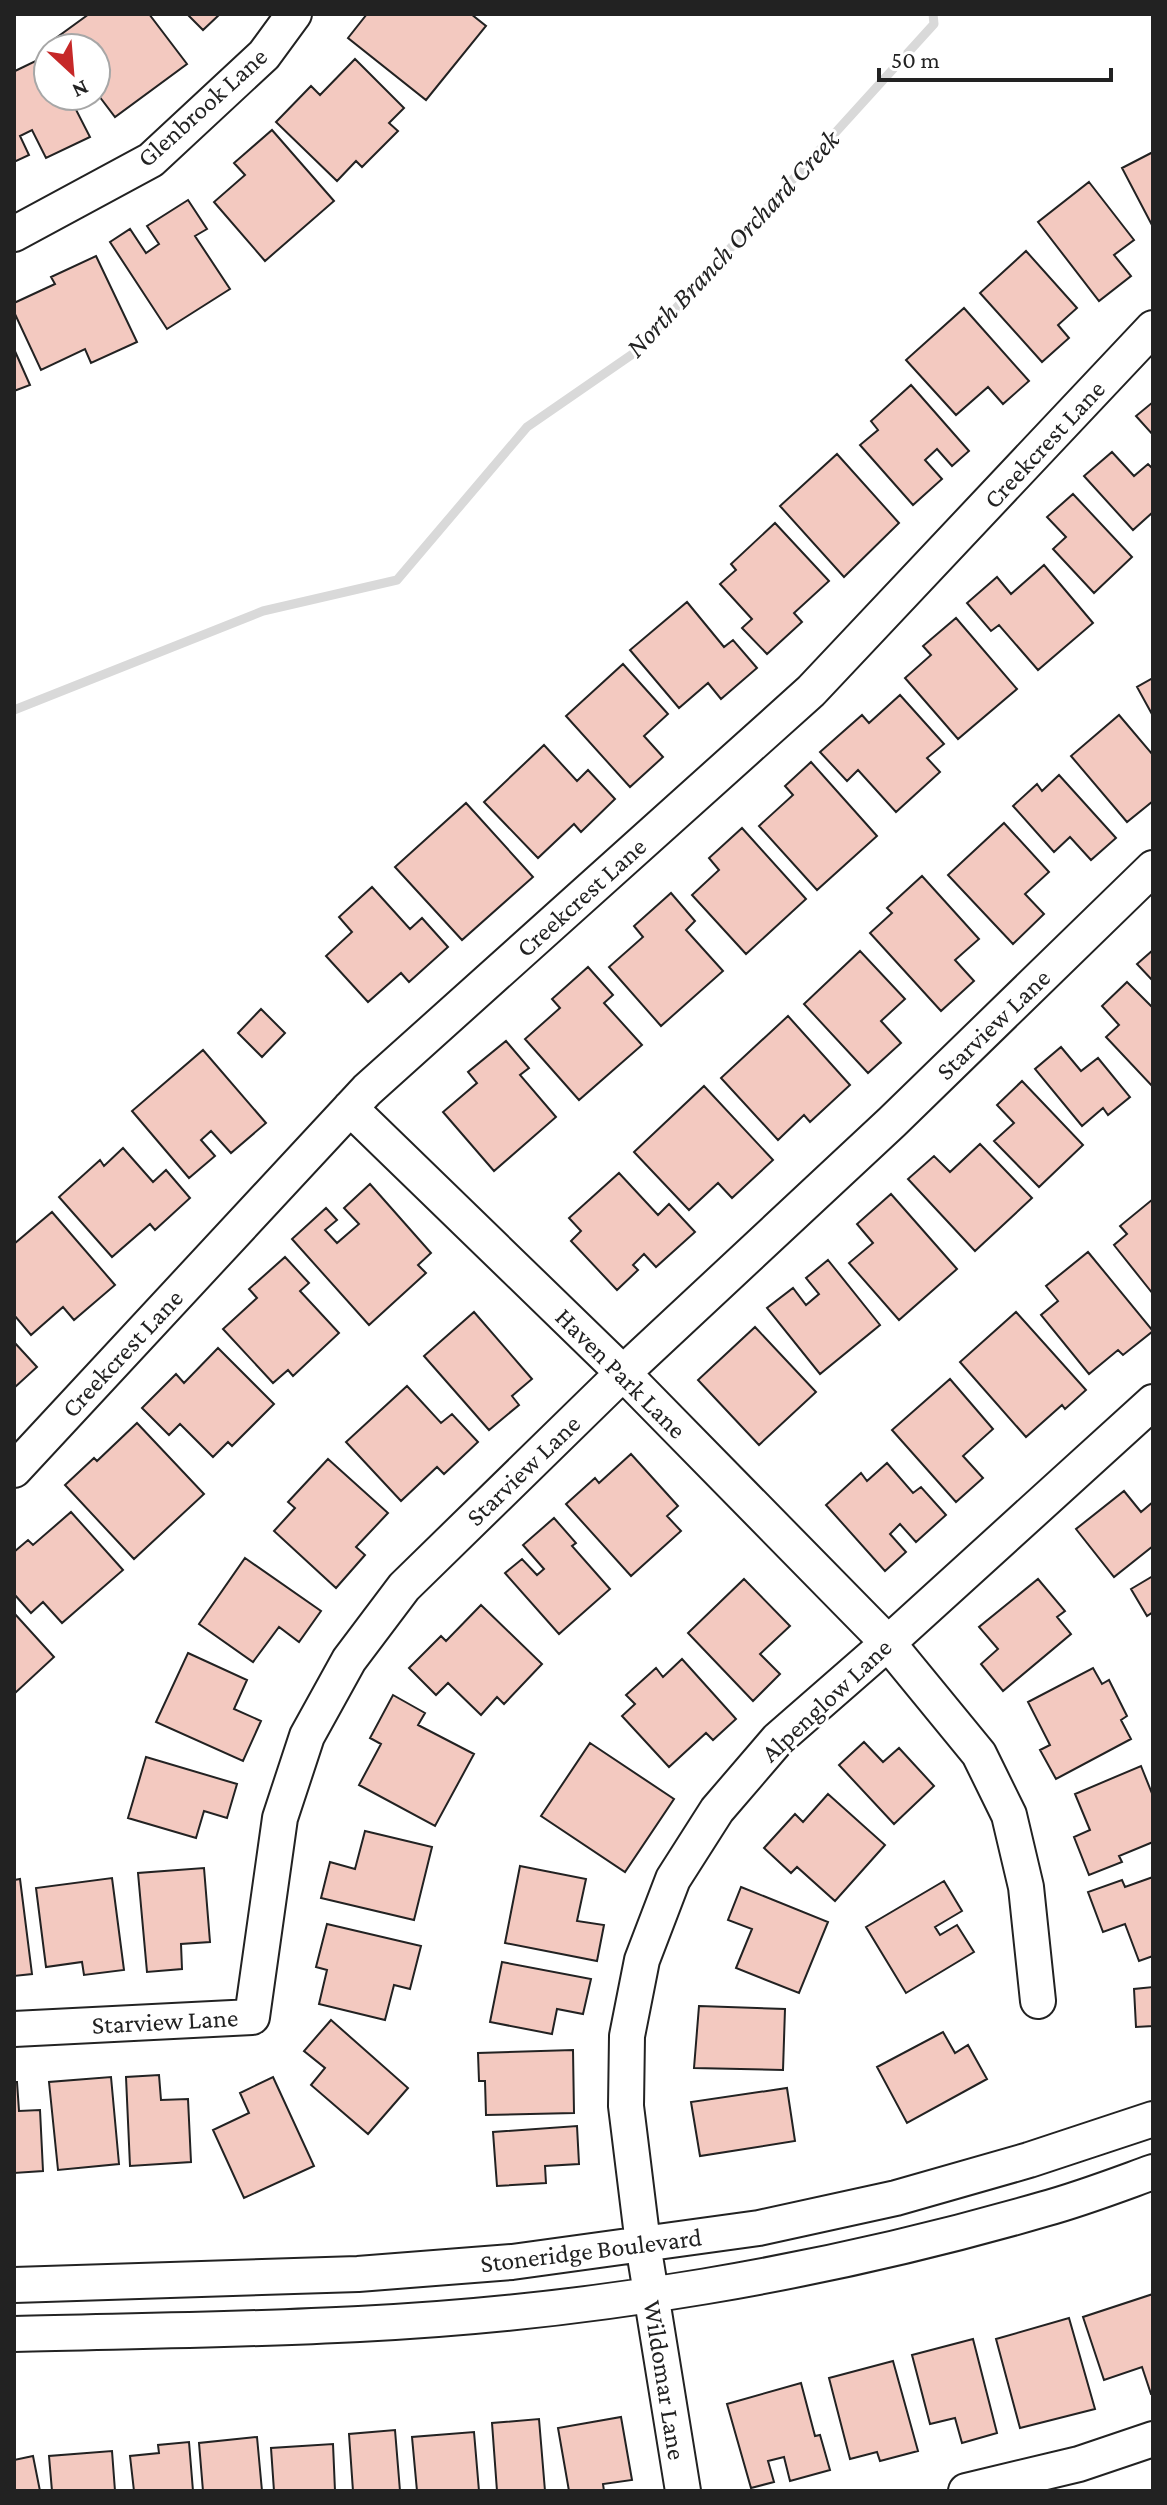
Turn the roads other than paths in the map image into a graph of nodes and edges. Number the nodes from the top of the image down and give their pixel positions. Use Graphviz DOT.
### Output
graph roads {
  1 [pos="294,14"];
  2 [pos="14,234"];
  3 [pos="1153,328"];
  4 [pos="1153,868"];
  5 [pos="350,1108"];
  6 [pos="623,1373"];
  7 [pos="1152,1405"];
  8 [pos="14,1470"];
  9 [pos="888,1643"];
  10 [pos="1038,2001"];
  11 [pos="14,2029"];
  12 [pos="1153,2119"];
  13 [pos="1153,2172"];
  14 [pos="647,2269"];
  15 [pos="14,2285"];
  16 [pos="14,2334"];
  17 [pos="1153,2439"];
  18 [pos="683,2491"];
  19 [pos="966,2491"];
  1 -- 2 [label="street, Glenbrook Lane"];
  3 -- 5 [label="street, Creekcrest Lane"];
  4 -- 6 [label="street, Starview Lane"];
  5 -- 6 [label="street, Haven Park Lane"];
  5 -- 8 [label="street, Creekcrest Lane"];
  6 -- 9 [label="street, Haven Park Lane"];
  6 -- 11 [label="street, Starview Lane"];
  7 -- 9 [label="street, Alpenglow Lane"];
  9 -- 10 [label="street, Haven Park Lane"];
  9 -- 14 [label="street, Alpenglow Lane"];
  12 -- 14 [label="street, Stoneridge Boulevard"];
  13 -- 14 [label="street, Stoneridge Boulevard"];
  14 -- 15 [label="street, Stoneridge Boulevard"];
  14 -- 16 [label="street, Stoneridge Boulevard"];
  14 -- 18 [label="street, Wildomar Lane"];
  17 -- 19 [label="street"];
}
